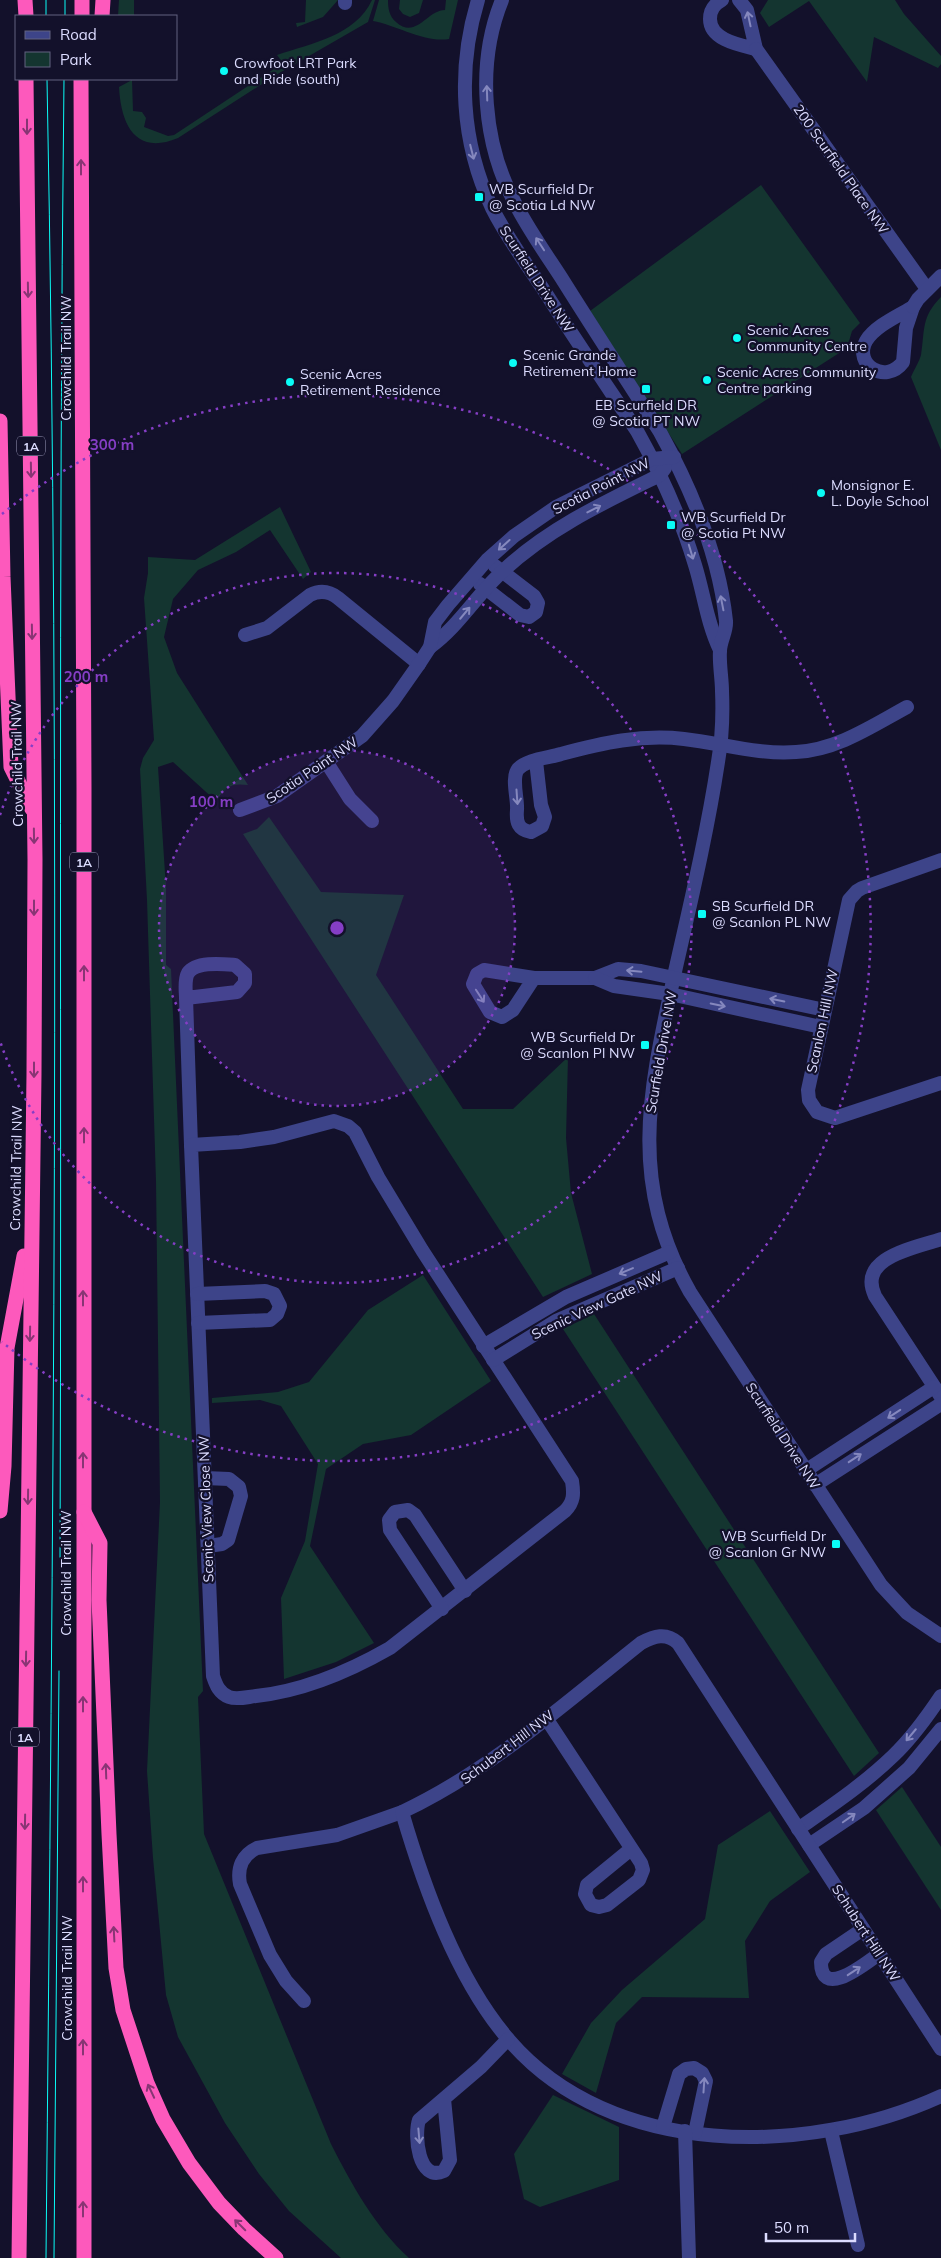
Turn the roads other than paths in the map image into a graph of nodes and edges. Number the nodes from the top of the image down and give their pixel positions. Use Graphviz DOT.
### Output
graph roads {
  1 [pos="25,0"];
  2 [pos="82,0"];
  3 [pos="103,0"];
  4 [pos="478,0"];
  5 [pos="502,0"];
  6 [pos="722,0"];
  7 [pos="739,0"];
  8 [pos="26,15"];
  9 [pos="82,15"];
  10 [pos="102,15"];
  11 [pos="756,49"];
  12 [pos="26,80"];
  13 [pos="82,81"];
  14 [pos="554,266"];
  15 [pos="534,276"];
  16 [pos="941,276"];
  17 [pos="926,289"];
  18 [pos="913,307"];
  19 [pos="0,421"];
  20 [pos="674,457"];
  21 [pos="652,458"];
  22 [pos="660,475"];
  23 [pos="488,560"];
  24 [pos="502,571"];
  25 [pos="2,572"];
  26 [pos="471,577"];
  27 [pos="486,588"];
  28 [pos="245,635"];
  29 [pos="430,647"];
  30 [pos="720,650"];
  31 [pos="419,664"];
  32 [pos="907,707"];
  33 [pos="720,745"];
  34 [pos="536,761"];
  35 [pos="327,763"];
  36 [pos="240,810"];
  37 [pos="34,814"];
  38 [pos="372,821"];
  39 [pos="941,860"];
  40 [pos="534,978"];
  41 [pos="595,978"];
  42 [pos="674,978"];
  43 [pos="670,994"];
  44 [pos="186,998"];
  45 [pos="825,1010"];
  46 [pos="821,1027"];
  47 [pos="941,1083"];
  48 [pos="191,1145"];
  49 [pos="32,1215"];
  50 [pos="941,1239"];
  51 [pos="670,1252"];
  52 [pos="678,1268"];
  53 [pos="197,1294"];
  54 [pos="198,1323"];
  55 [pos="483,1346"];
  56 [pos="493,1360"];
  57 [pos="938,1392"];
  58 [pos="941,1404"];
  59 [pos="805,1471"];
  60 [pos="205,1478"];
  61 [pos="815,1485"];
  62 [pos="82,1509"];
  63 [pos="0,1511"];
  64 [pos="208,1546"];
  65 [pos="465,1591"];
  66 [pos="442,1609"];
  67 [pos="941,1636"];
  68 [pos="941,1696"];
  69 [pos="546,1718"];
  70 [pos="941,1729"];
  71 [pos="894,1755"];
  72 [pos="909,1768"];
  73 [pos="402,1812"];
  74 [pos="798,1829"];
  75 [pos="809,1845"];
  76 [pos="631,1849"];
  77 [pos="863,1929"];
  78 [pos="879,1954"];
  79 [pos="304,2001"];
  80 [pos="508,2040"];
  81 [pos="941,2049"];
  82 [pos="941,2096"];
  83 [pos="444,2099"];
  84 [pos="663,2127"];
  85 [pos="831,2130"];
  86 [pos="690,2132"];
  87 [pos="858,2245"];
  88 [pos="19,2258"];
  89 [pos="84,2258"];
  90 [pos="276,2258"];
  91 [pos="689,2258"];
  1 -- 8 [label="highway"];
  2 -- 9 [label="highway"];
  3 -- 10 [label="highway"];
  4 -- 15 [label="street, Scurfield Drive NW, one-way"];
  14 -- 5 [label="street, Scurfield Drive NW, one-way"];
  6 -- 11 [label="street"];
  11 -- 7 [label="street, 200 Scurfield Place NW, one-way"];
  11 -- 17 [label="street, 200 Scurfield Place NW"];
  12 -- 37 [label="highway, Crowchild Trail NW / 1A, one-way"];
  62 -- 13 [label="highway, Crowchild Trail NW / 1A, one-way"];
  14 -- 15 [label="street"];
  14 -- 20 [label="street, Scurfield Drive NW"];
  15 -- 21 [label="street, Scurfield Drive NW"];
  16 -- 17 [label="street"];
  17 -- 18 [label="street"];
  18 -- 18 [label="street"];
  19 -- 25 [label="highway"];
  20 -- 21 [label="street, Scotia Point NW"];
  20 -- 22 [label="street, Scotia Point NW"];
  30 -- 20 [label="street, Scurfield Drive NW, one-way"];
  21 -- 22 [label="street, Scurfield Drive NW"];
  21 -- 23 [label="street, Scotia Point NW, one-way"];
  24 -- 22 [label="street, Scotia Point NW, one-way"];
  22 -- 30 [label="street, Scurfield Drive NW, one-way"];
  23 -- 24 [label="street"];
  23 -- 26 [label="street, Scotia Point NW"];
  24 -- 27 [label="street, Scotia Point NW"];
  24 -- 27 [label="street"];
  25 -- 37 [label="highway"];
  26 -- 27 [label="street"];
  26 -- 29 [label="street, Scotia Point NW"];
  29 -- 27 [label="street, Scotia Point NW, one-way"];
  28 -- 31 [label="street"];
  29 -- 31 [label="street, Scotia Point NW"];
  30 -- 33 [label="street, Scurfield Drive NW"];
  31 -- 35 [label="street, Scotia Point NW"];
  32 -- 33 [label="street"];
  33 -- 34 [label="street"];
  33 -- 42 [label="street, Scurfield Drive NW"];
  35 -- 36 [label="street, Scotia Point NW"];
  35 -- 38 [label="street"];
  37 -- 49 [label="highway, Crowchild Trail NW / 1A, one-way"];
  39 -- 45 [label="street, Scanlon Hill NW"];
  40 -- 41 [label="street"];
  42 -- 41 [label="street, one-way"];
  41 -- 43 [label="street"];
  42 -- 43 [label="street, Scurfield Drive NW"];
  45 -- 42 [label="street, one-way"];
  43 -- 46 [label="street, one-way"];
  43 -- 51 [label="street, Scurfield Drive NW"];
  44 -- 48 [label="street"];
  45 -- 46 [label="street, Scanlon Hill NW"];
  46 -- 47 [label="street, Scanlon Hill NW"];
  48 -- 53 [label="street, Scenic View Close NW"];
  48 -- 55 [label="street, Scenic View Close NW"];
  49 -- 63 [label="highway"];
  49 -- 88 [label="highway, Crowchild Trail NW / 1A, one-way"];
  50 -- 57 [label="street"];
  51 -- 52 [label="street, Scurfield Drive NW"];
  51 -- 55 [label="street, Scenic View Gate NW, one-way"];
  52 -- 56 [label="street, Scenic View Gate NW"];
  52 -- 59 [label="street, Scurfield Drive NW"];
  53 -- 54 [label="street, Scenic View Close NW"];
  53 -- 54 [label="street"];
  54 -- 60 [label="street, Scenic View Close NW"];
  55 -- 56 [label="street, Scenic View Close NW"];
  56 -- 65 [label="street, Scenic View Close NW"];
  57 -- 59 [label="street, one-way"];
  61 -- 58 [label="street, one-way"];
  59 -- 61 [label="street, Scurfield Drive NW"];
  60 -- 64 [label="street, Scenic View Close NW"];
  60 -- 64 [label="street"];
  61 -- 67 [label="street, Scurfield Drive NW"];
  89 -- 62 [label="highway, Crowchild Trail NW / 1A, one-way"];
  90 -- 62 [label="highway, one-way"];
  64 -- 66 [label="street, Scenic View Close NW"];
  65 -- 66 [label="street, Scenic View Close NW"];
  65 -- 66 [label="street"];
  68 -- 71 [label="street, one-way"];
  69 -- 73 [label="street, Schubert Hill NW"];
  69 -- 74 [label="street, Schubert Hill NW"];
  69 -- 76 [label="street"];
  70 -- 72 [label="street"];
  71 -- 72 [label="street"];
  71 -- 74 [label="street"];
  75 -- 72 [label="street, one-way"];
  73 -- 79 [label="street, Schubert Hill NW"];
  73 -- 80 [label="street"];
  74 -- 75 [label="street, Schubert Hill NW"];
  75 -- 77 [label="street, Schubert Hill NW"];
  77 -- 78 [label="street, Schubert Hill NW"];
  77 -- 78 [label="street, one-way"];
  78 -- 81 [label="street, Schubert Hill NW"];
  80 -- 83 [label="street"];
  80 -- 84 [label="street"];
  82 -- 85 [label="street"];
  83 -- 83 [label="street, one-way"];
  84 -- 86 [label="street"];
  86 -- 84 [label="street, one-way"];
  85 -- 86 [label="street"];
  85 -- 87 [label="street"];
  86 -- 91 [label="street"];
}
